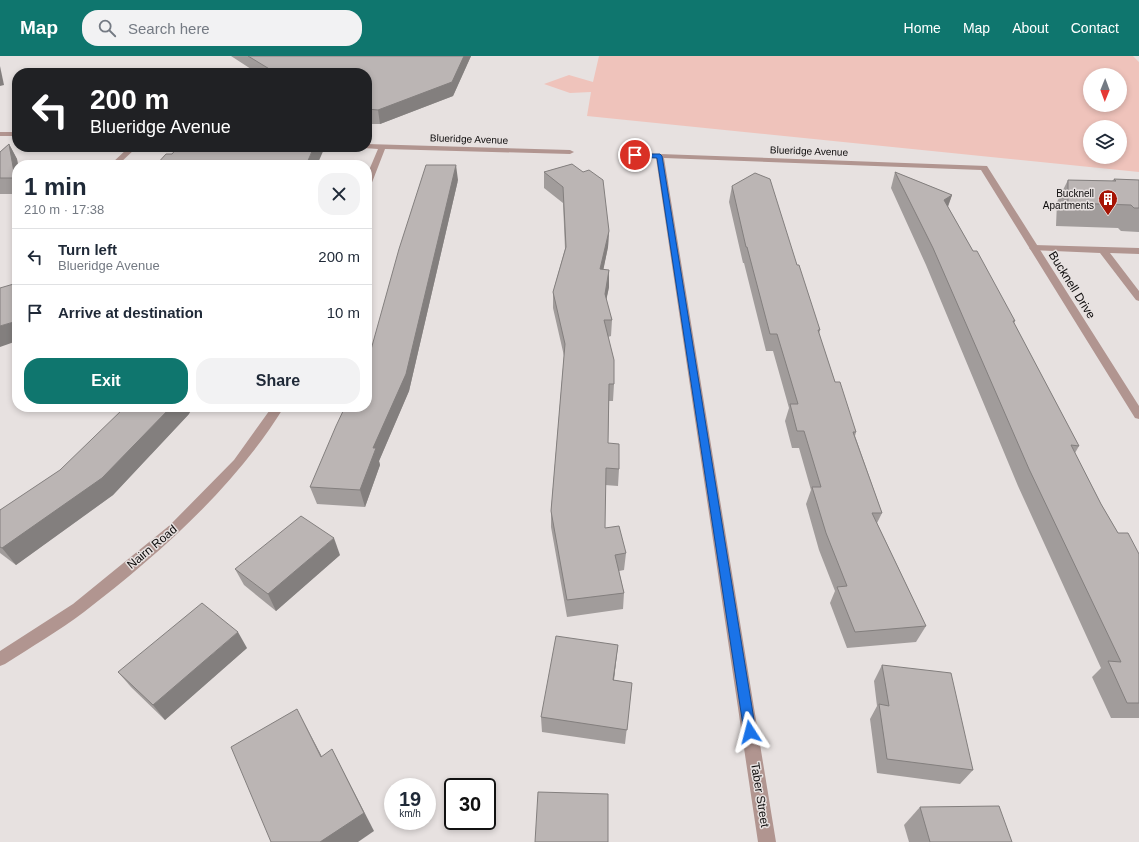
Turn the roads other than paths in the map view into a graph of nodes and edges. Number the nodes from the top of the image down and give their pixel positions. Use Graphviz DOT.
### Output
graph roads {
  1 [pos="0,134"];
  2 [pos="12,134"];
  3 [pos="372,146"];
  4 [pos="382,147"];
  5 [pos="128,152"];
  6 [pos="570,152"];
  7 [pos="635,155"];
  8 [pos="660,156"];
  9 [pos="119,160"];
  10 [pos="984,168"];
  11 [pos="372,172"];
  12 [pos="1034,248"];
  13 [pos="1103,250"];
  14 [pos="1139,252"];
  15 [pos="1139,298"];
  16 [pos="274,412"];
  17 [pos="1139,415"];
  18 [pos="0,659"];
  19 [pos="767,842"];
  1 -- 2 [label="street"];
  3 -- 4 [label="street, Blueridge Avenue"];
  4 -- 6 [label="street, Blueridge Avenue"];
  4 -- 11 [label="street"];
  5 -- 9 [label="street"];
  7 -- 8 [label="street, Blueridge Avenue"];
  8 -- 10 [label="street, Blueridge Avenue"];
  8 -- 19 [label="street, Taber Street"];
  10 -- 12 [label="street, Bucknell Drive"];
  12 -- 13 [label="street"];
  12 -- 17 [label="street, Bucknell Drive"];
  13 -- 14 [label="street"];
  13 -- 15 [label="street"];
  16 -- 18 [label="street, Nairn Road"];
}
